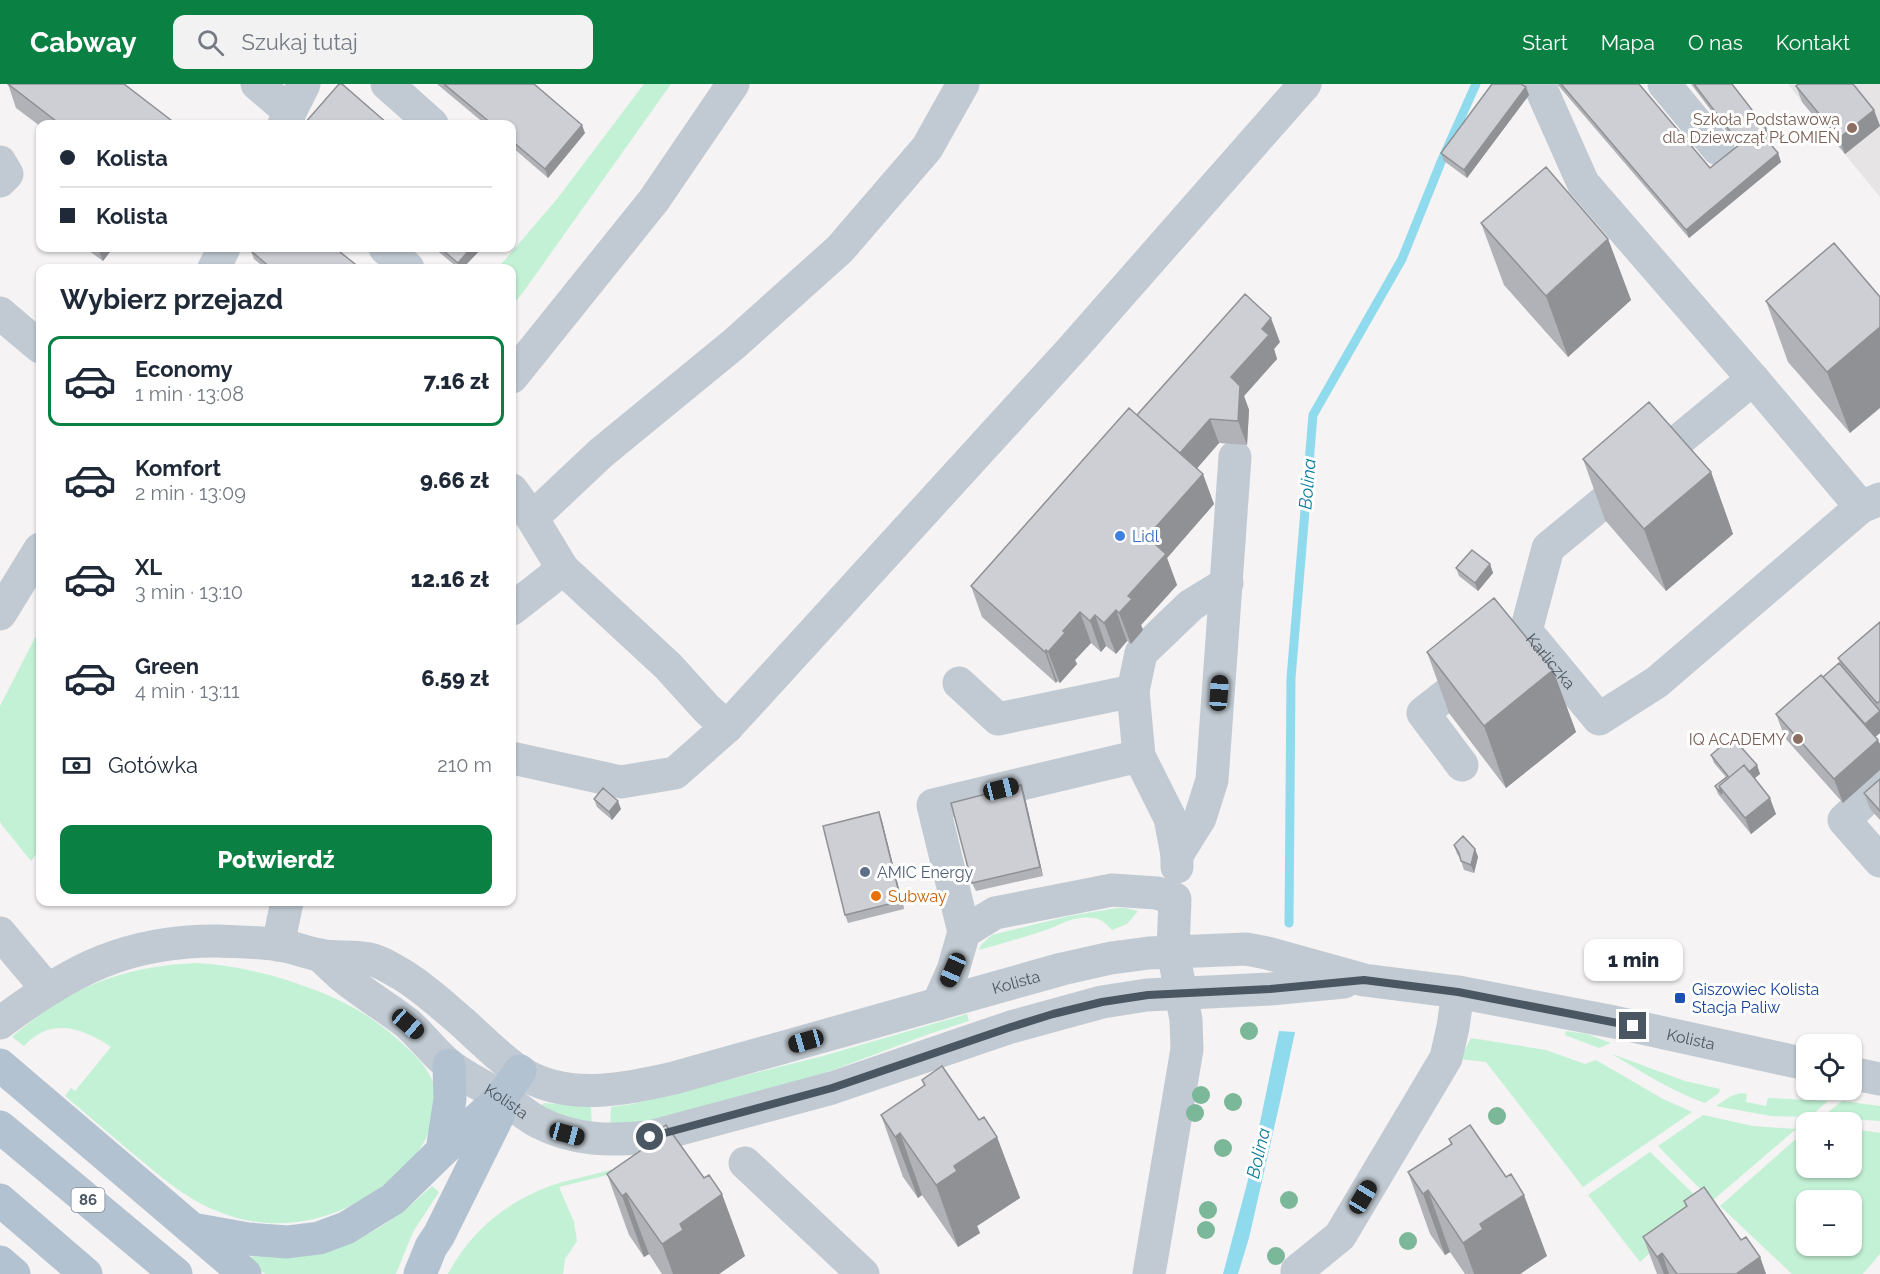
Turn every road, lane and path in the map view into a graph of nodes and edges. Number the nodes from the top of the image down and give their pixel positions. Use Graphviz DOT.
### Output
graph roads {
  1 [pos="257,84"];
  2 [pos="387,84"];
  3 [pos="733,84"];
  4 [pos="963,84"];
  5 [pos="1305,84"];
  6 [pos="1539,84"];
  7 [pos="1664,84"];
  8 [pos="293,107"];
  9 [pos="428,120"];
  10 [pos="1718,149"];
  11 [pos="0,162"];
  12 [pos="0,181"];
  13 [pos="390,252"];
  14 [pos="403,264"];
  15 [pos="0,313"];
  16 [pos="36,343"];
  17 [pos="516,372"];
  18 [pos="1753,379"];
  19 [pos="1234,457"];
  20 [pos="516,496"];
  21 [pos="1870,503"];
  22 [pos="532,518"];
  23 [pos="36,565"];
  24 [pos="563,569"];
  25 [pos="1227,583"];
  26 [pos="516,606"];
  27 [pos="0,614"];
  28 [pos="1527,631"];
  29 [pos="959,683"];
  30 [pos="1133,691"];
  31 [pos="727,727"];
  32 [pos="1139,756"];
  33 [pos="516,759"];
  34 [pos="1462,765"];
  35 [pos="1880,786"];
  36 [pos="1177,855"];
  37 [pos="1880,861"];
  38 [pos="1175,899"];
  39 [pos="286,906"];
  40 [pos="964,932"];
  41 [pos="0,933"];
  42 [pos="278,945"];
  43 [pos="1173,951"];
  44 [pos="320,956"];
  45 [pos="1364,980"];
  46 [pos="47,989"];
  47 [pos="1458,992"];
  48 [pos="1181,993"];
  49 [pos="938,1004"];
  50 [pos="0,1023"];
  51 [pos="1796,1062"];
  52 [pos="449,1065"];
  53 [pos="3,1067"];
  54 [pos="1862,1075"];
  55 [pos="1880,1079"];
  56 [pos="511,1084"];
  57 [pos="0,1127"];
  58 [pos="442,1151"];
  59 [pos="745,1162"];
  60 [pos="0,1200"];
  61 [pos="192,1229"];
  62 [pos="0,1262"];
  63 [pos="14,1274"];
  64 [pos="86,1274"];
  65 [pos="176,1274"];
  66 [pos="244,1274"];
  67 [pos="420,1274"];
  68 [pos="863,1274"];
  69 [pos="1149,1274"];
  70 [pos="1297,1274"];
  1 -- 8 [label="street"];
  2 -- 9 [label="street"];
  3 -- 17 [label="street"];
  4 -- 22 [label="street"];
  5 -- 31 [label="street"];
  6 -- 18 [label="street"];
  7 -- 10 [label="street"];
  11 -- 12 [label="street"];
  13 -- 14 [label="street"];
  15 -- 16 [label="street"];
  18 -- 21 [label="street, Karliczka"];
  18 -- 28 [label="street, Karliczka"];
  19 -- 25 [label="street"];
  20 -- 22 [label="street"];
  21 -- 28 [label="street, Karliczka"];
  22 -- 24 [label="street"];
  23 -- 27 [label="street"];
  24 -- 26 [label="street"];
  24 -- 31 [label="street"];
  25 -- 30 [label="street"];
  25 -- 36 [label="street"];
  28 -- 34 [label="street"];
  29 -- 30 [label="street"];
  30 -- 32 [label="street"];
  31 -- 33 [label="street"];
  32 -- 36 [label="street"];
  32 -- 40 [label="street"];
  35 -- 37 [label="street"];
  36 -- 38 [label="street"];
  38 -- 40 [label="street"];
  38 -- 43 [label="street"];
  39 -- 42 [label="street"];
  40 -- 49 [label="street"];
  41 -- 46 [label="street"];
  42 -- 44 [label="street, Kolista"];
  42 -- 46 [label="street, Kolista"];
  43 -- 45 [label="street, Kolista"];
  43 -- 48 [label="street"];
  43 -- 49 [label="street, Kolista"];
  44 -- 52 [label="street, Kolista"];
  44 -- 56 [label="street, Kolista"];
  45 -- 47 [label="street, Kolista"];
  45 -- 48 [label="street, Kolista"];
  46 -- 50 [label="street, Kolista"];
  47 -- 51 [label="street, Kolista"];
  47 -- 70 [label="street"];
  48 -- 56 [label="street, Kolista"];
  48 -- 69 [label="street"];
  49 -- 56 [label="street, Kolista"];
  52 -- 56 [label="street, Kolista"];
  52 -- 58 [label="main road"];
  53 -- 61 [label="main road"];
  54 -- 55 [label="street"];
  56 -- 58 [label="main road"];
  56 -- 67 [label="main road"];
  57 -- 65 [label="main road, 86"];
  58 -- 61 [label="main road"];
  59 -- 68 [label="street"];
  60 -- 64 [label="main road"];
  61 -- 66 [label="main road"];
  62 -- 63 [label="main road"];
}
